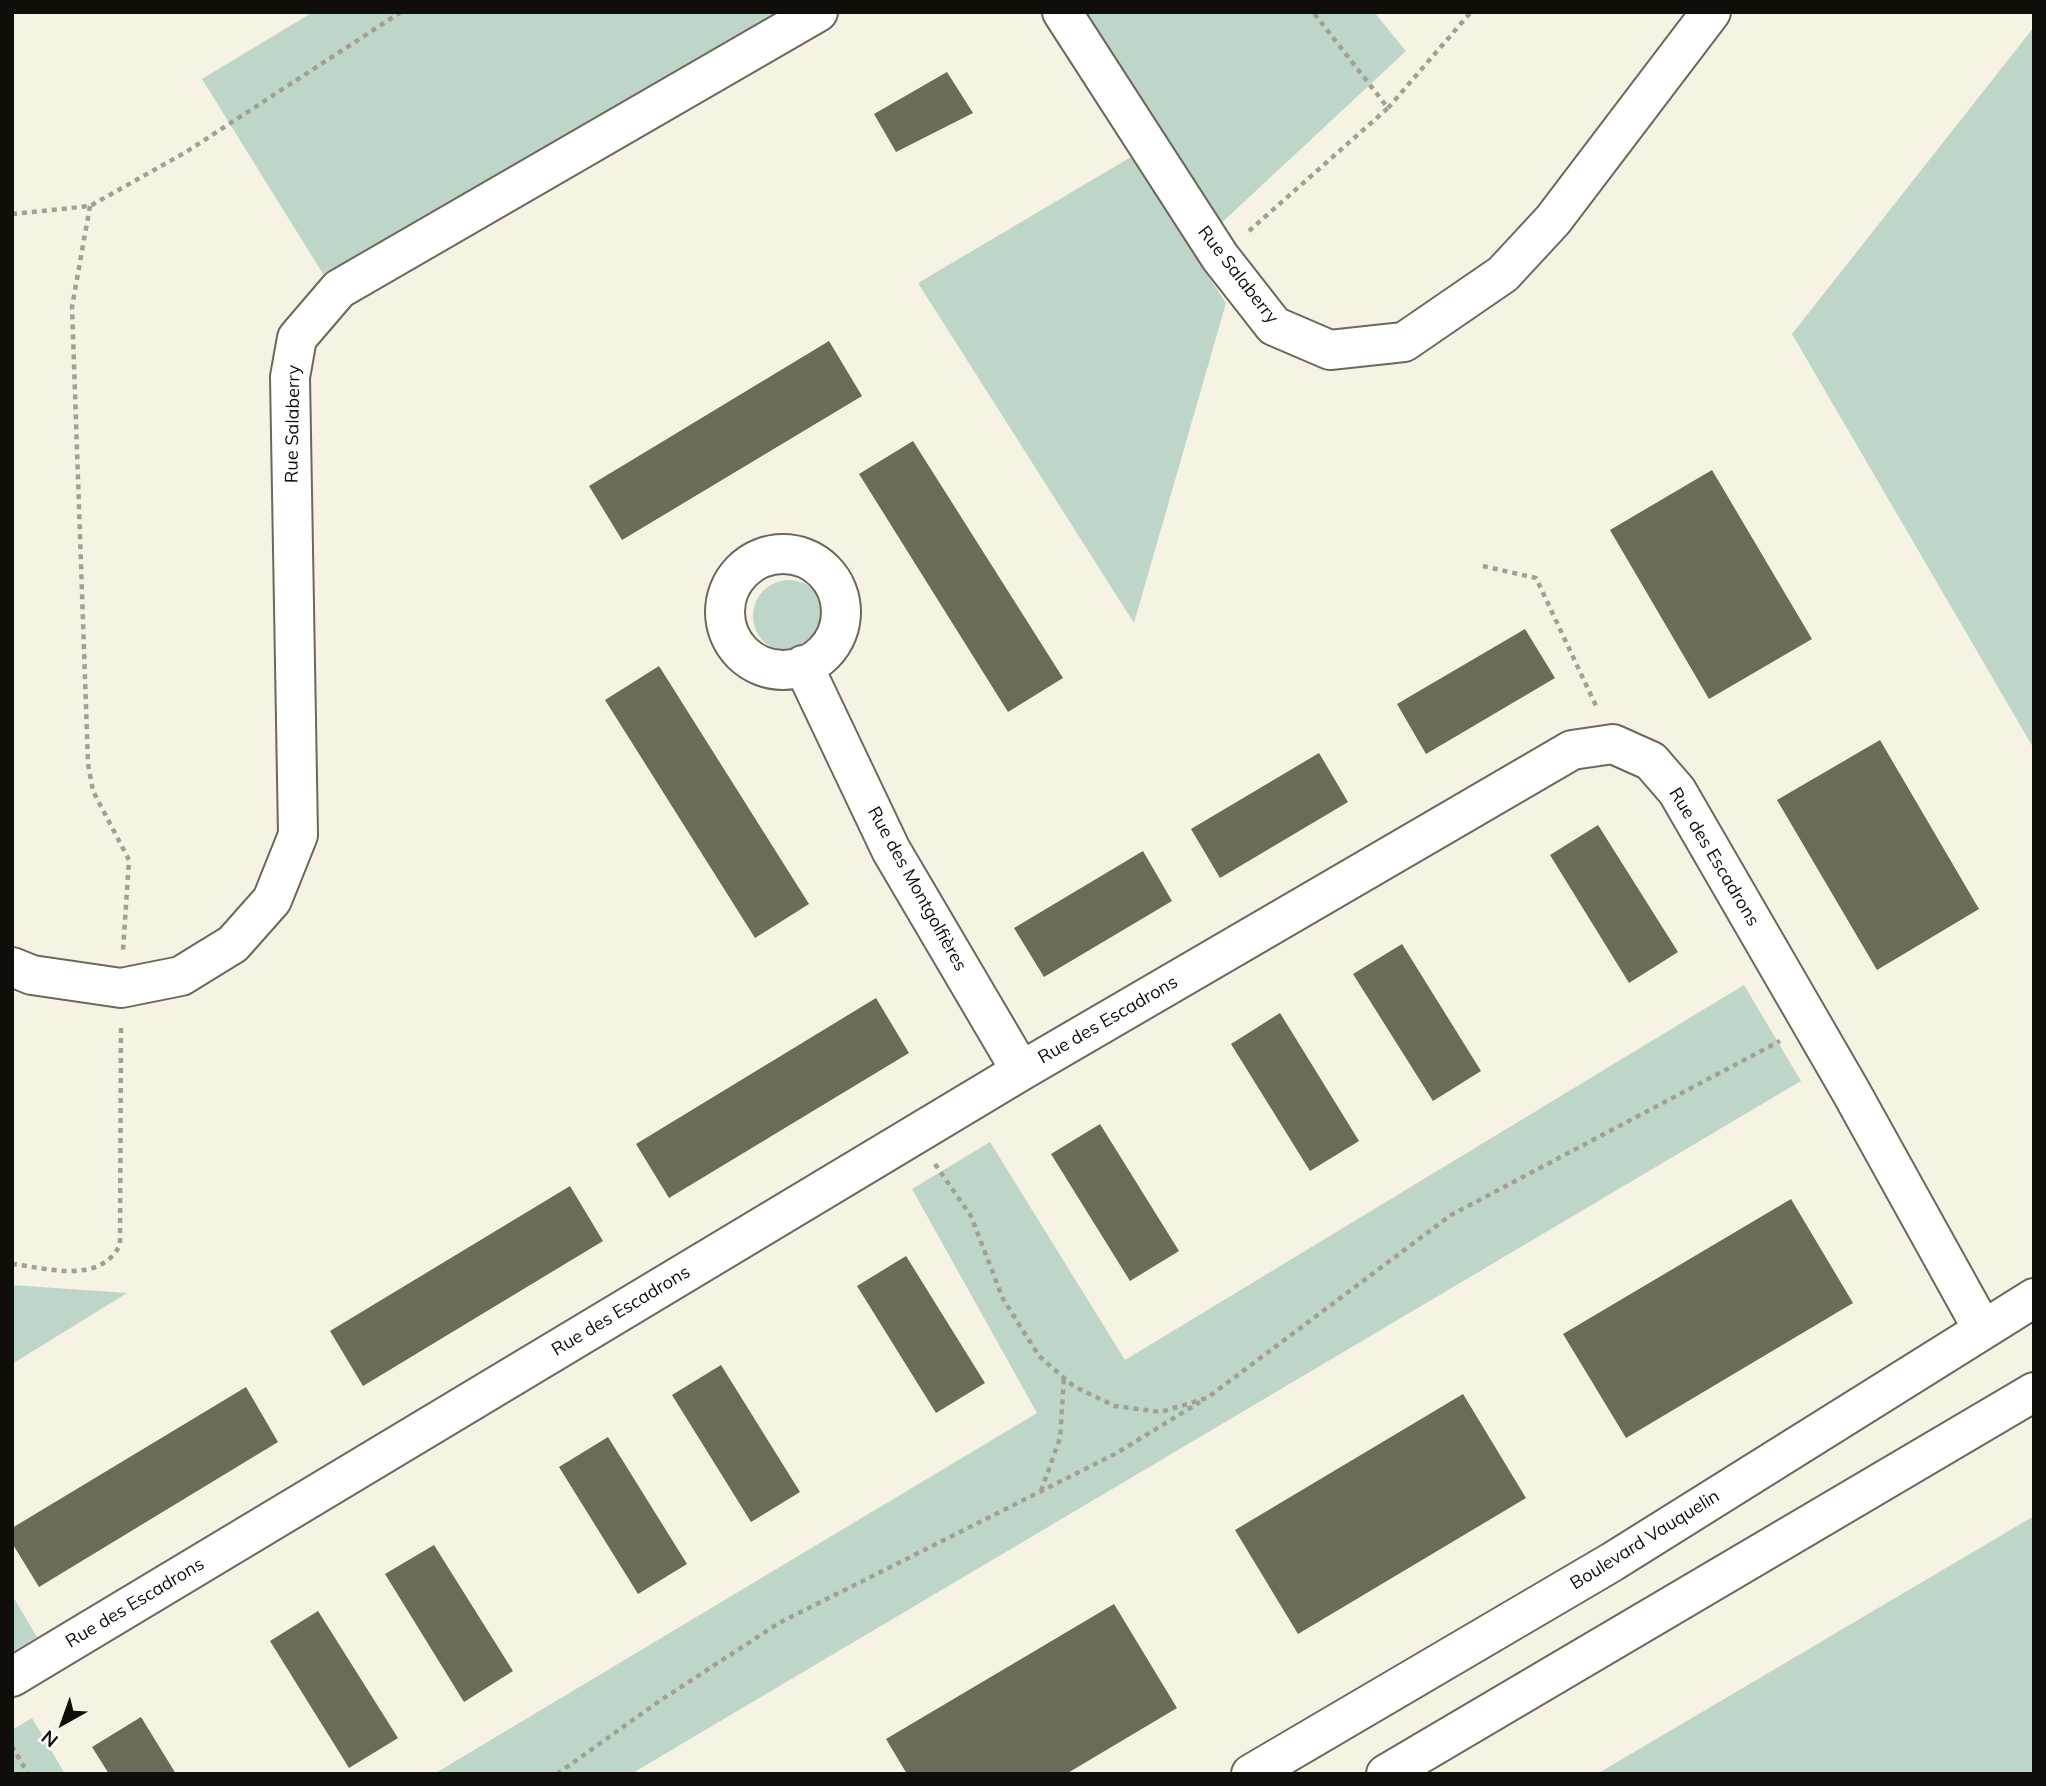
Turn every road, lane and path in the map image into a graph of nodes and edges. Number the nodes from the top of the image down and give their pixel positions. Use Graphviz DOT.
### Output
graph roads {
  1 [pos="401,12"];
  2 [pos="818,12"];
  3 [pos="1062,12"];
  4 [pos="1313,12"];
  5 [pos="1471,12"];
  6 [pos="1711,12"];
  7 [pos="1388,107"];
  8 [pos="90,206"];
  9 [pos="12,214"];
  10 [pos="1220,257"];
  11 [pos="1483,566"];
  12 [pos="803,665"];
  13 [pos="1613,744"];
  14 [pos="12,967"];
  15 [pos="121,988"];
  16 [pos="1812,1024"];
  17 [pos="1021,1071"];
  18 [pos="915,1135"];
  19 [pos="12,1264"];
  20 [pos="2034,1298"];
  21 [pos="1982,1328"];
  22 [pos="1064,1378"];
  23 [pos="2034,1392"];
  24 [pos="1207,1398"];
  25 [pos="1041,1492"];
  26 [pos="12,1677"];
  27 [pos="12,1746"];
  28 [pos="29,1774"];
  29 [pos="557,1774"];
  30 [pos="1251,1774"];
  31 [pos="1386,1774"];
  1 -- 8 [label="path"];
  2 -- 15 [label="street, Rue Salaberry"];
  3 -- 10 [label="street, Rue Salaberry"];
  4 -- 7 [label="path"];
  5 -- 7 [label="path"];
  6 -- 10 [label="street, Rue Salaberry"];
  7 -- 10 [label="path"];
  8 -- 9 [label="path"];
  8 -- 15 [label="path"];
  11 -- 13 [label="path"];
  12 -- 17 [label="street, Rue des Montgolfières"];
  13 -- 16 [label="street, Rue des Escadrons"];
  13 -- 17 [label="street, Rue des Escadrons"];
  14 -- 15 [label="street, Rue Salaberry"];
  15 -- 19 [label="path"];
  16 -- 21 [label="street, Rue des Escadrons"];
  16 -- 24 [label="path"];
  17 -- 18 [label="street, Rue des Escadrons"];
  18 -- 22 [label="path"];
  18 -- 26 [label="street, Rue des Escadrons"];
  20 -- 21 [label="street, Boulevard Vauquelin"];
  21 -- 30 [label="street, Boulevard Vauquelin"];
  22 -- 24 [label="path"];
  22 -- 25 [label="path"];
  23 -- 31 [label="street"];
  24 -- 25 [label="path"];
  25 -- 29 [label="path"];
  27 -- 28 [label="path"];
}
